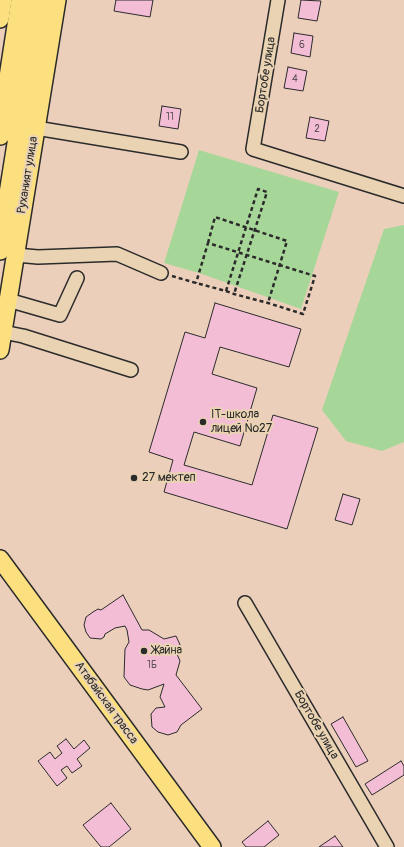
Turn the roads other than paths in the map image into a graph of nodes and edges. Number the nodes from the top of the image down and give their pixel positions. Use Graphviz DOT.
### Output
graph roads {
  1 [pos="22,0"];
  2 [pos="40,0"];
  3 [pos="57,0"];
  4 [pos="278,0"];
  5 [pos="36,128"];
  6 [pos="0,135"];
  7 [pos="181,152"];
  8 [pos="404,196"];
  9 [pos="8,253"];
  10 [pos="161,273"];
  11 [pos="77,278"];
  12 [pos="8,300"];
  13 [pos="3,332"];
  14 [pos="0,350"];
  15 [pos="131,370"];
  16 [pos="0,559"];
  17 [pos="245,603"];
  18 [pos="212,847"];
  19 [pos="387,847"];
  1 -- 6 [label="highway"];
  2 -- 9 [label="highway"];
  3 -- 5 [label="main road, Руханият улица"];
  4 -- 8 [label="street, Бортобе улица"];
  5 -- 7 [label="street"];
  5 -- 9 [label="main road, Руханият улица"];
  9 -- 10 [label="street"];
  9 -- 12 [label="main road, Руханият улица"];
  11 -- 12 [label="street"];
  12 -- 13 [label="main road, Руханият улица"];
  13 -- 14 [label="main road, Руханият улица"];
  13 -- 15 [label="street"];
  16 -- 18 [label="main road, Атабайская трасса"];
  17 -- 19 [label="street, Бортобе улица"];
}
